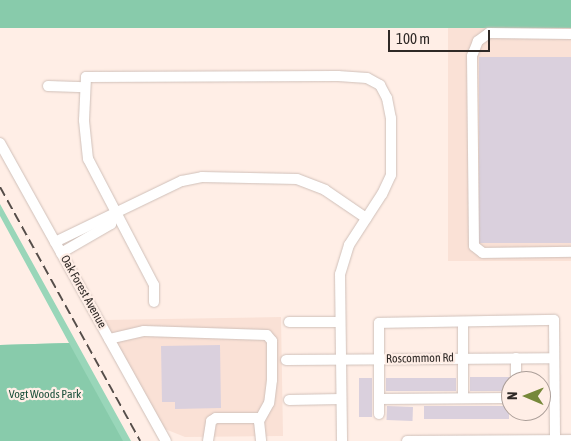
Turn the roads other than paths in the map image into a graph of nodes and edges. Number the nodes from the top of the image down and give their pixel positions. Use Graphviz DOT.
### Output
graph roads {
  1 [pos="571,34"];
  2 [pos="48,86"];
  3 [pos="85,87"];
  4 [pos="0,143"];
  5 [pos="115,216"];
  6 [pos="366,218"];
  7 [pos="55,242"];
  8 [pos="571,252"];
  9 [pos="61,253"];
  10 [pos="154,302"];
  11 [pos="289,322"];
  12 [pos="340,322"];
  13 [pos="463,322"];
  14 [pos="109,339"];
  15 [pos="516,358"];
  16 [pos="554,358"];
  17 [pos="463,359"];
  18 [pos="286,360"];
  19 [pos="341,360"];
  20 [pos="379,360"];
  21 [pos="516,371"];
  22 [pos="463,398"];
  23 [pos="501,398"];
  24 [pos="341,399"];
  25 [pos="379,399"];
  26 [pos="289,400"];
  27 [pos="379,414"];
  28 [pos="260,418"];
  29 [pos="555,440"];
  30 [pos="571,440"];
  31 [pos="166,441"];
  32 [pos="208,441"];
  33 [pos="261,441"];
  34 [pos="342,441"];
  35 [pos="407,441"];
  36 [pos="423,441"];
  37 [pos="446,441"];
  38 [pos="467,441"];
  39 [pos="487,441"];
  1 -- 8 [label="street"];
  2 -- 3 [label="street"];
  3 -- 5 [label="street"];
  3 -- 6 [label="street"];
  4 -- 7 [label="street, Oak Forest Avenue"];
  5 -- 6 [label="street"];
  5 -- 7 [label="street"];
  5 -- 9 [label="street"];
  5 -- 10 [label="street"];
  6 -- 12 [label="street"];
  7 -- 9 [label="street, Oak Forest Avenue"];
  9 -- 14 [label="street, Oak Forest Avenue"];
  11 -- 12 [label="street"];
  12 -- 19 [label="street"];
  13 -- 16 [label="street"];
  13 -- 17 [label="street"];
  13 -- 20 [label="street"];
  14 -- 28 [label="street"];
  14 -- 31 [label="street, Oak Forest Avenue"];
  15 -- 16 [label="street, Roscommon Rd"];
  15 -- 17 [label="street, Roscommon Rd"];
  15 -- 21 [label="street"];
  16 -- 29 [label="street"];
  17 -- 20 [label="street, Roscommon Rd"];
  17 -- 22 [label="street"];
  18 -- 19 [label="street, Roscommon Rd"];
  19 -- 20 [label="street, Roscommon Rd"];
  19 -- 24 [label="street"];
  20 -- 25 [label="street"];
  22 -- 23 [label="street"];
  22 -- 25 [label="street"];
  24 -- 26 [label="street"];
  24 -- 34 [label="street"];
  25 -- 27 [label="street"];
  28 -- 32 [label="street"];
  28 -- 33 [label="street"];
  29 -- 30 [label="street"];
  29 -- 39 [label="street"];
  35 -- 36 [label="street"];
  36 -- 37 [label="street"];
  37 -- 38 [label="street"];
  38 -- 39 [label="street"];
}
